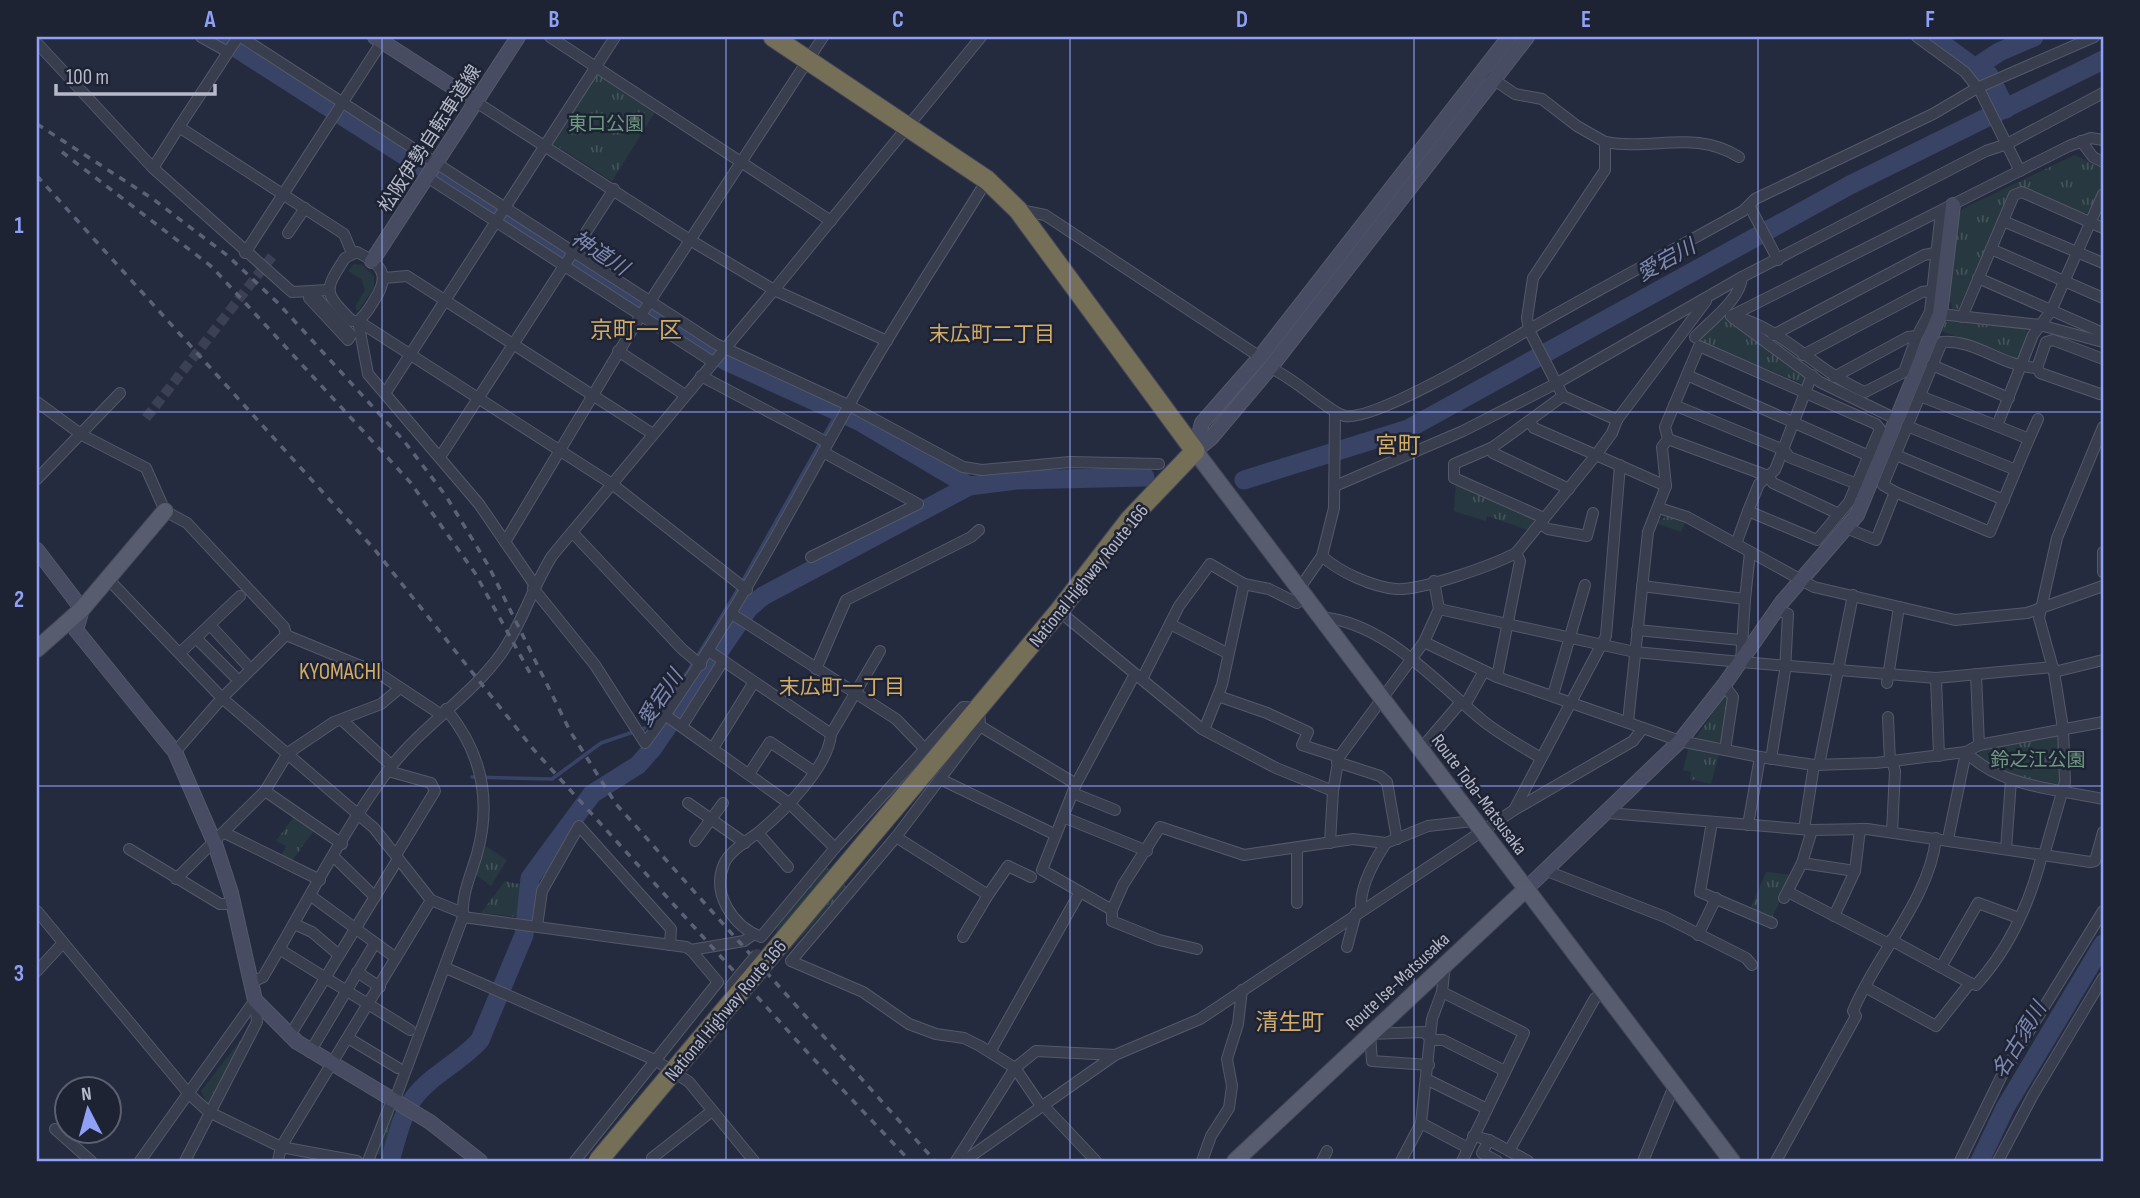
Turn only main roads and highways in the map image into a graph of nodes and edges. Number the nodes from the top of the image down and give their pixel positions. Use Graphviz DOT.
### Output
graph roads {
  1 [pos="774,37"];
  2 [pos="1195,451"];
  3 [pos="165,511"];
  4 [pos="37,649"];
  5 [pos="1526,889"];
  6 [pos="598,1161"];
  7 [pos="1236,1161"];
  8 [pos="1731,1161"];
  1 -- 2 [label="highway"];
  2 -- 5 [label="main road, Route Toba-Matsusaka"];
  2 -- 6 [label="highway, National Highway Route 166, bridge"];
  3 -- 4 [label="main road"];
  5 -- 7 [label="main road, Route Ise-Matsusaka"];
  5 -- 8 [label="main road, Route Toba-Matsusaka"];
}
